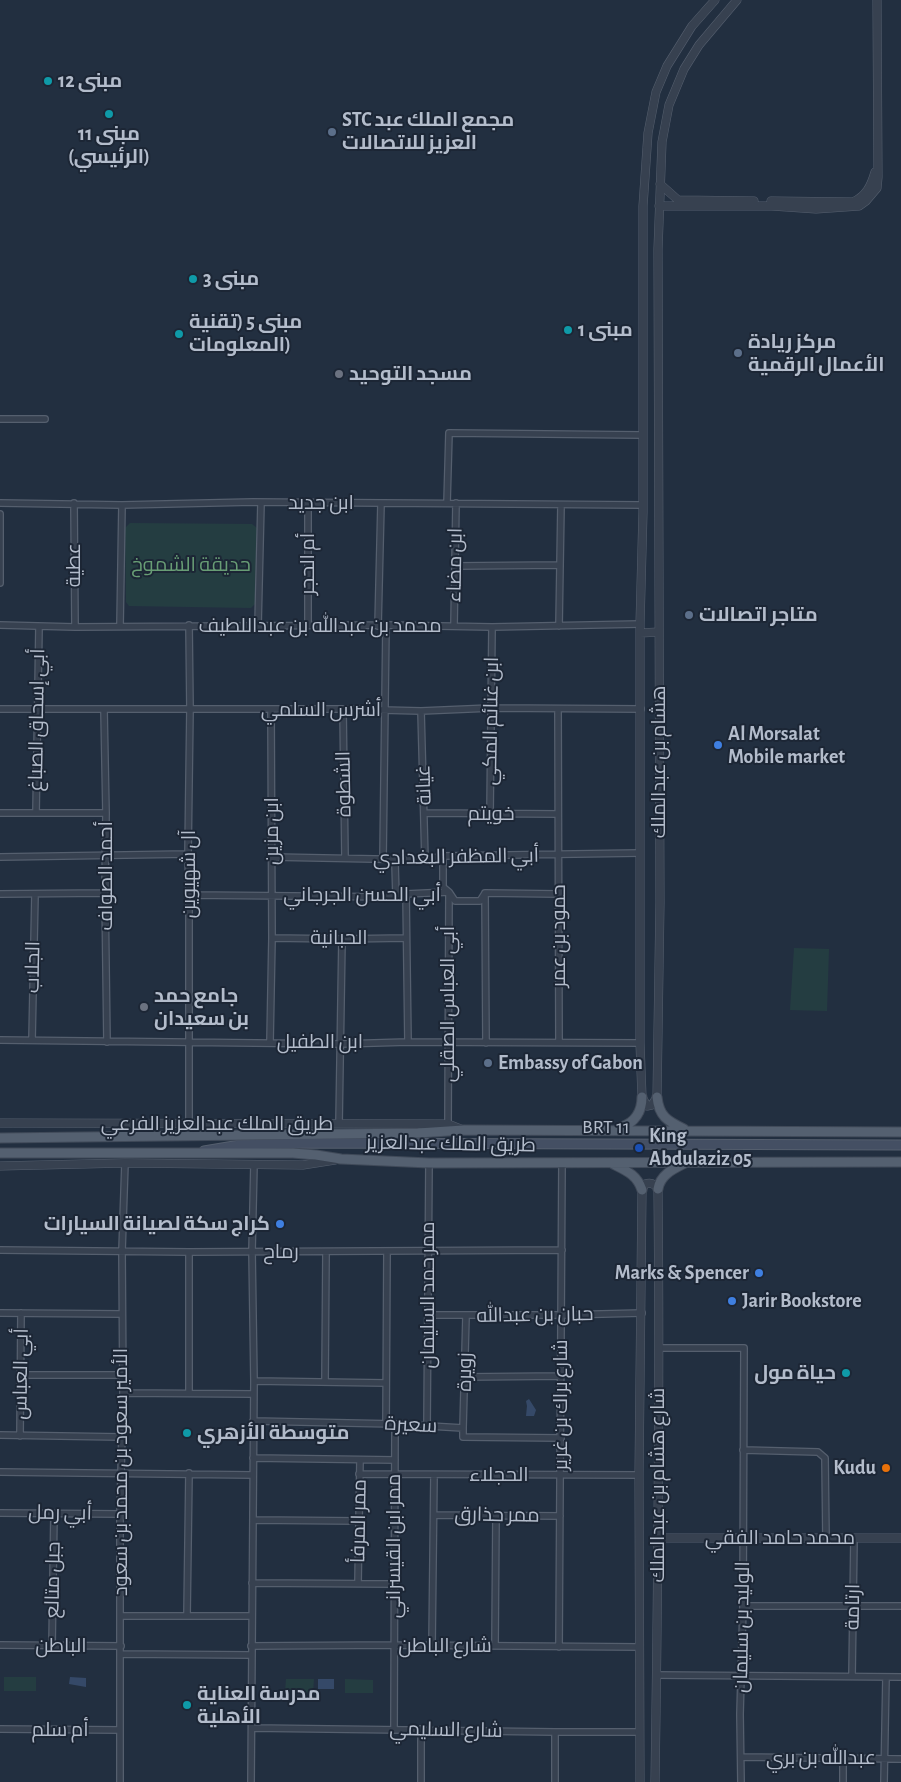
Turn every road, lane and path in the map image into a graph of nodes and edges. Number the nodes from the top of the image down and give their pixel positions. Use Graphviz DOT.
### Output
graph roads {
  1 [pos="716,0"];
  2 [pos="737,0"];
  3 [pos="872,0"];
  4 [pos="877,0"];
  5 [pos="660,184"];
  6 [pos="659,206"];
  7 [pos="658,249"];
  8 [pos="643,250"];
  9 [pos="659,381"];
  10 [pos="643,382"];
  11 [pos="0,419"];
  12 [pos="44,419"];
  13 [pos="642,434"];
  14 [pos="0,502"];
  15 [pos="74,503"];
  16 [pos="261,503"];
  17 [pos="308,503"];
  18 [pos="447,503"];
  19 [pos="456,503"];
  20 [pos="381,504"];
  21 [pos="122,505"];
  22 [pos="561,505"];
  23 [pos="643,508"];
  24 [pos="659,511"];
  25 [pos="0,514"];
  26 [pos="560,565"];
  27 [pos="456,566"];
  28 [pos="0,583"];
  29 [pos="0,625"];
  30 [pos="189,625"];
  31 [pos="258,625"];
  32 [pos="308,625"];
  33 [pos="386,625"];
  34 [pos="120,626"];
  35 [pos="378,626"];
  36 [pos="454,626"];
  37 [pos="559,626"];
  38 [pos="39,627"];
  39 [pos="75,627"];
  40 [pos="492,627"];
  41 [pos="640,628"];
  42 [pos="659,632"];
  43 [pos="491,708"];
  44 [pos="0,709"];
  45 [pos="38,709"];
  46 [pos="190,709"];
  47 [pos="344,709"];
  48 [pos="558,709"];
  49 [pos="641,709"];
  50 [pos="104,710"];
  51 [pos="271,710"];
  52 [pos="386,710"];
  53 [pos="421,711"];
  54 [pos="0,813"];
  55 [pos="36,813"];
  56 [pos="106,813"];
  57 [pos="424,813"];
  58 [pos="490,814"];
  59 [pos="558,814"];
  60 [pos="188,854"];
  61 [pos="640,854"];
  62 [pos="106,855"];
  63 [pos="559,855"];
  64 [pos="443,856"];
  65 [pos="0,857"];
  66 [pos="272,857"];
  67 [pos="346,858"];
  68 [pos="383,858"];
  69 [pos="425,860"];
  70 [pos="449,892"];
  71 [pos="105,893"];
  72 [pos="0,894"];
  73 [pos="35,894"];
  74 [pos="406,894"];
  75 [pos="485,894"];
  76 [pos="558,894"];
  77 [pos="189,895"];
  78 [pos="272,895"];
  79 [pos="396,898"];
  80 [pos="272,938"];
  81 [pos="406,938"];
  82 [pos="342,939"];
  83 [pos="0,1040"];
  84 [pos="32,1040"];
  85 [pos="107,1042"];
  86 [pos="190,1042"];
  87 [pos="270,1042"];
  88 [pos="408,1042"];
  89 [pos="447,1042"];
  90 [pos="559,1042"];
  91 [pos="486,1043"];
  92 [pos="640,1043"];
  93 [pos="340,1044"];
  94 [pos="642,1097"];
  95 [pos="657,1097"];
  96 [pos="0,1123"];
  97 [pos="189,1123"];
  98 [pos="339,1124"];
  99 [pos="448,1124"];
  100 [pos="463,1130"];
  101 [pos="612,1130"];
  102 [pos="686,1130"];
  103 [pos="901,1132"];
  104 [pos="238,1135"];
  105 [pos="0,1138"];
  106 [pos="311,1143"];
  107 [pos="901,1145"];
  108 [pos="199,1152"];
  109 [pos="0,1153"];
  110 [pos="341,1159"];
  111 [pos="687,1162"];
  112 [pos="901,1162"];
  113 [pos="124,1163"];
  114 [pos="429,1163"];
  115 [pos="610,1163"];
  116 [pos="254,1164"];
  117 [pos="562,1164"];
  118 [pos="0,1166"];
  119 [pos="658,1189"];
  120 [pos="642,1190"];
  121 [pos="0,1250"];
  122 [pos="562,1250"];
  123 [pos="122,1251"];
  124 [pos="428,1251"];
  125 [pos="189,1252"];
  126 [pos="252,1252"];
  127 [pos="326,1252"];
  128 [pos="387,1252"];
  129 [pos="0,1313"];
  130 [pos="21,1313"];
  131 [pos="642,1313"];
  132 [pos="122,1314"];
  133 [pos="428,1315"];
  134 [pos="562,1315"];
  135 [pos="466,1316"];
  136 [pos="659,1348"];
  137 [pos="21,1375"];
  138 [pos="122,1375"];
  139 [pos="560,1376"];
  140 [pos="464,1378"];
  141 [pos="254,1381"];
  142 [pos="325,1382"];
  143 [pos="386,1383"];
  144 [pos="123,1393"];
  145 [pos="189,1393"];
  146 [pos="253,1394"];
  147 [pos="253,1421"];
  148 [pos="386,1424"];
  149 [pos="395,1424"];
  150 [pos="426,1426"];
  151 [pos="463,1428"];
  152 [pos="0,1435"];
  153 [pos="20,1436"];
  154 [pos="121,1437"];
  155 [pos="561,1438"];
  156 [pos="743,1450"];
  157 [pos="253,1458"];
  158 [pos="360,1460"];
  159 [pos="395,1460"];
  160 [pos="0,1472"];
  161 [pos="121,1473"];
  162 [pos="189,1473"];
  163 [pos="253,1474"];
  164 [pos="359,1474"];
  165 [pos="395,1474"];
  166 [pos="434,1475"];
  167 [pos="639,1475"];
  168 [pos="561,1476"];
  169 [pos="0,1513"];
  170 [pos="54,1514"];
  171 [pos="120,1514"];
  172 [pos="434,1514"];
  173 [pos="496,1516"];
  174 [pos="560,1516"];
  175 [pos="253,1520"];
  176 [pos="360,1521"];
  177 [pos="658,1538"];
  178 [pos="854,1538"];
  179 [pos="901,1538"];
  180 [pos="743,1539"];
  181 [pos="826,1539"];
  182 [pos="252,1583"];
  183 [pos="358,1583"];
  184 [pos="394,1584"];
  185 [pos="743,1606"];
  186 [pos="852,1606"];
  187 [pos="901,1606"];
  188 [pos="187,1615"];
  189 [pos="120,1616"];
  190 [pos="252,1616"];
  191 [pos="0,1645"];
  192 [pos="394,1645"];
  193 [pos="52,1646"];
  194 [pos="121,1646"];
  195 [pos="251,1646"];
  196 [pos="432,1646"];
  197 [pos="495,1646"];
  198 [pos="559,1647"];
  199 [pos="639,1647"];
  200 [pos="121,1654"];
  201 [pos="251,1655"];
  202 [pos="656,1675"];
  203 [pos="741,1676"];
  204 [pos="852,1676"];
  205 [pos="886,1677"];
  206 [pos="901,1677"];
  207 [pos="252,1728"];
  208 [pos="0,1729"];
  209 [pos="394,1729"];
  210 [pos="422,1729"];
  211 [pos="120,1730"];
  212 [pos="555,1732"];
  213 [pos="640,1732"];
  214 [pos="741,1758"];
  215 [pos="843,1758"];
  216 [pos="884,1759"];
  217 [pos="901,1759"];
  218 [pos="120,1782"];
  219 [pos="250,1782"];
  220 [pos="420,1782"];
  221 [pos="555,1782"];
  222 [pos="640,1782"];
  223 [pos="655,1782"];
  224 [pos="741,1782"];
  225 [pos="842,1782"];
  226 [pos="884,1782"];
  1 -- 8 [label="street, هشام بن عبدالملك"];
  2 -- 5 [label="street, هشام بن عبدالملك"];
  3 -- 5 [label="street"];
  4 -- 6 [label="street"];
  5 -- 6 [label="street, هشام بن عبدالملك"];
  6 -- 7 [label="street, هشام بن عبدالملك"];
  7 -- 8 [label="street"];
  7 -- 9 [label="street, هشام بن عبدالملك"];
  8 -- 10 [label="street, هشام بن عبدالملك"];
  9 -- 10 [label="street"];
  9 -- 24 [label="street, هشام بن عبدالملك"];
  10 -- 13 [label="street, هشام بن عبدالملك"];
  11 -- 12 [label="street"];
  13 -- 18 [label="street"];
  13 -- 23 [label="street, هشام بن عبدالملك"];
  14 -- 15 [label="street, ابن جديد"];
  15 -- 21 [label="street, ابن جديد"];
  15 -- 39 [label="street, عطية"];
  16 -- 17 [label="street, ابن جديد"];
  16 -- 21 [label="street, ابن جديد"];
  16 -- 31 [label="street"];
  17 -- 20 [label="street, ابن جديد"];
  17 -- 32 [label="street, أم الحجر"];
  18 -- 19 [label="street, ابن جديد"];
  18 -- 20 [label="street, ابن جديد"];
  19 -- 22 [label="street, ابن جديد"];
  19 -- 27 [label="street, ابن مضاء"];
  20 -- 35 [label="street"];
  21 -- 34 [label="street"];
  22 -- 23 [label="street, ابن جديد"];
  22 -- 26 [label="street"];
  23 -- 24 [label="street"];
  23 -- 41 [label="street, هشام بن عبدالملك"];
  24 -- 42 [label="street, هشام بن عبدالملك"];
  25 -- 28 [label="street"];
  26 -- 27 [label="street"];
  26 -- 37 [label="street"];
  27 -- 36 [label="street, ابن مضاء"];
  29 -- 38 [label="street, محمد بن عبدالله بن عبداللطيف"];
  30 -- 31 [label="street, محمد بن عبدالله بن عبداللطيف"];
  30 -- 34 [label="street, محمد بن عبدالله بن عبداللطيف"];
  30 -- 46 [label="street, آل شهيوين"];
  31 -- 32 [label="street, محمد بن عبدالله بن عبداللطيف"];
  32 -- 35 [label="street, محمد بن عبدالله بن عبداللطيف"];
  33 -- 35 [label="street, محمد بن عبدالله بن عبداللطيف"];
  33 -- 36 [label="street, محمد بن عبدالله بن عبداللطيف"];
  33 -- 52 [label="street"];
  34 -- 39 [label="street, محمد بن عبدالله بن عبداللطيف"];
  36 -- 40 [label="street, محمد بن عبدالله بن عبداللطيف"];
  37 -- 40 [label="street, محمد بن عبدالله بن عبداللطيف"];
  37 -- 41 [label="street, محمد بن عبدالله بن عبداللطيف"];
  38 -- 39 [label="street, محمد بن عبدالله بن عبداللطيف"];
  38 -- 45 [label="street, أبي إسحاق الصباغ"];
  40 -- 43 [label="street, ابن غنائم المكي"];
  41 -- 42 [label="street"];
  41 -- 49 [label="street, هشام بن عبدالملك"];
  42 -- 95 [label="street, هشام بن عبدالملك"];
  43 -- 48 [label="street, أشرس السلمي"];
  43 -- 53 [label="street, أشرس السلمي"];
  43 -- 58 [label="street, ابن غنائم المكي"];
  44 -- 45 [label="street, أشرس السلمي"];
  45 -- 50 [label="street, أشرس السلمي"];
  45 -- 55 [label="street, أبي إسحاق الصباغ"];
  46 -- 50 [label="street, أشرس السلمي"];
  46 -- 51 [label="street, أشرس السلمي"];
  46 -- 60 [label="street, آل شهيوين"];
  47 -- 51 [label="street, أشرس السلمي"];
  47 -- 52 [label="street, أشرس السلمي"];
  47 -- 67 [label="street, الشطوة"];
  48 -- 49 [label="street, أشرس السلمي"];
  48 -- 59 [label="street, حمود بن عمر"];
  49 -- 61 [label="street, هشام بن عبدالملك"];
  50 -- 56 [label="street, أحمد الصواف"];
  51 -- 66 [label="street, ابن مزين"];
  52 -- 53 [label="street, أشرس السلمي"];
  52 -- 68 [label="street"];
  53 -- 57 [label="street, غيانة"];
  54 -- 55 [label="street"];
  55 -- 56 [label="street"];
  56 -- 62 [label="street, أحمد الصواف"];
  57 -- 58 [label="street, خويتم"];
  57 -- 69 [label="street, غيانة"];
  58 -- 59 [label="street, خويتم"];
  59 -- 63 [label="street, حمود بن عمر"];
  60 -- 62 [label="street"];
  60 -- 77 [label="street, آل شهيوين"];
  61 -- 63 [label="street, أبي المظفر البغدادي"];
  61 -- 92 [label="street, هشام بن عبدالملك"];
  62 -- 65 [label="street"];
  62 -- 71 [label="street, أحمد الصواف"];
  63 -- 64 [label="street, أبي المظفر البغدادي"];
  63 -- 76 [label="street, حمود بن عمر"];
  64 -- 69 [label="street, أبي المظفر البغدادي"];
  64 -- 70 [label="street, أبي العباس الصقلي"];
  66 -- 67 [label="street, أبي المظفر البغدادي"];
  66 -- 78 [label="street, ابن مزين"];
  67 -- 68 [label="street, أبي المظفر البغدادي"];
  68 -- 69 [label="street, أبي المظفر البغدادي"];
  68 -- 79 [label="street"];
  70 -- 74 [label="street, أبي الحسن الجرجاني"];
  70 -- 75 [label="street, أبي الحسن الجرجاني"];
  70 -- 89 [label="street, أبي العباس الصقلي"];
  71 -- 73 [label="street"];
  71 -- 85 [label="street, أحمد الصواف"];
  72 -- 73 [label="street"];
  73 -- 84 [label="street, الجلاب"];
  74 -- 79 [label="street, أبي الحسن الجرجاني"];
  74 -- 81 [label="street"];
  75 -- 76 [label="street, أبي الحسن الجرجاني"];
  75 -- 91 [label="street"];
  76 -- 90 [label="street, حمود بن عمر"];
  77 -- 78 [label="street, أبي الحسن الجرجاني"];
  77 -- 86 [label="street, آل شهيوين"];
  78 -- 79 [label="street, أبي الحسن الجرجاني"];
  78 -- 80 [label="street, ابن مزين"];
  80 -- 82 [label="street, الحبانية"];
  80 -- 87 [label="street, ابن مزين"];
  81 -- 82 [label="street, الحبانية"];
  81 -- 88 [label="street"];
  82 -- 93 [label="street"];
  83 -- 84 [label="street, ابن الطفيل"];
  84 -- 85 [label="street, ابن الطفيل"];
  85 -- 86 [label="street, ابن الطفيل"];
  86 -- 87 [label="street, ابن الطفيل"];
  86 -- 97 [label="street, آل شهيوين"];
  87 -- 93 [label="street, ابن الطفيل"];
  88 -- 89 [label="street, ابن الطفيل"];
  88 -- 93 [label="street, ابن الطفيل"];
  89 -- 91 [label="street, ابن الطفيل"];
  89 -- 99 [label="street, أبي العباس الصقلي"];
  90 -- 91 [label="street, ابن الطفيل"];
  90 -- 92 [label="street, ابن الطفيل"];
  92 -- 94 [label="street, هشام بن عبدالملك"];
  93 -- 98 [label="street"];
  94 -- 95 [label="street"];
  94 -- 101 [label="main road"];
  95 -- 102 [label="main road"];
  96 -- 97 [label="street, طريق الملك عبدالعزيز الفرعي"];
  97 -- 98 [label="street, طريق الملك عبدالعزيز الفرعي"];
  98 -- 99 [label="street, طريق الملك عبدالعزيز الفرعي"];
  99 -- 100 [label="street, طريق الملك عبدالعزيز الفرعي"];
  100 -- 101 [label="main road, طريق الملك عبدالعزيز"];
  100 -- 104 [label="main road, طريق الملك عبدالعزيز"];
  101 -- 102 [label="main road, طريق الملك عبدالعزيز"];
  102 -- 103 [label="main road, طريق الملك عبدالعزيز"];
  104 -- 105 [label="main road, طريق الملك عبدالعزيز"];
  104 -- 106 [label="main road, BRT 11"];
  106 -- 107 [label="main road, BRT 11"];
  106 -- 108 [label="main road, BRT 11"];
  108 -- 109 [label="main road, طريق الملك عبدالعزيز"];
  108 -- 110 [label="main road, طريق الملك عبدالعزيز"];
  110 -- 114 [label="main road, طريق الملك عبدالعزيز"];
  110 -- 116 [label="street, طريق الملك عبدالعزيز الفرعي"];
  111 -- 112 [label="main road, طريق الملك عبدالعزيز"];
  111 -- 115 [label="main road, طريق الملك عبدالعزيز"];
  111 -- 119 [label="main road"];
  113 -- 116 [label="street, طريق الملك عبدالعزيز الفرعي"];
  113 -- 118 [label="street, طريق الملك عبدالعزيز الفرعي"];
  113 -- 123 [label="street, الأمير سعود بن محمد بن سعود"];
  114 -- 117 [label="main road, طريق الملك عبدالعزيز"];
  114 -- 124 [label="street, ممر حمد السليمان"];
  115 -- 117 [label="main road, طريق الملك عبدالعزيز"];
  115 -- 120 [label="main road"];
  116 -- 126 [label="street"];
  117 -- 122 [label="street, شارع براك بن غرير"];
  119 -- 120 [label="street"];
  119 -- 136 [label="street, شارع هشام بن عبدالملك"];
  120 -- 131 [label="street, شارع هشام بن عبدالملك"];
  121 -- 123 [label="street, رماح"];
  122 -- 124 [label="street, رماح"];
  122 -- 134 [label="street, شارع براك بن غرير"];
  123 -- 125 [label="street, رماح"];
  123 -- 132 [label="street, الأمير سعود بن محمد بن سعود"];
  124 -- 128 [label="street, رماح"];
  124 -- 133 [label="street, ممر حمد السليمان"];
  125 -- 126 [label="street, رماح"];
  125 -- 145 [label="street"];
  126 -- 127 [label="street, رماح"];
  126 -- 141 [label="street"];
  127 -- 128 [label="street, رماح"];
  127 -- 142 [label="street"];
  128 -- 143 [label="street"];
  129 -- 130 [label="street"];
  130 -- 132 [label="street"];
  130 -- 137 [label="street, أبي العباس"];
  131 -- 134 [label="street, حبان بن عبدالله"];
  131 -- 167 [label="street, شارع هشام بن عبدالملك"];
  132 -- 138 [label="street, الأمير سعود بن محمد بن سعود"];
  133 -- 135 [label="street, حبان بن عبدالله"];
  133 -- 150 [label="street, ممر حمد السليمان"];
  134 -- 135 [label="street, حبان بن عبدالله"];
  134 -- 139 [label="street, شارع براك بن غرير"];
  135 -- 140 [label="street, زويرة"];
  136 -- 156 [label="street, الوليد بن سليمان"];
  136 -- 177 [label="street, شارع هشام بن عبدالملك"];
  137 -- 138 [label="street"];
  137 -- 153 [label="street, أبي العباس"];
  138 -- 144 [label="street, الأمير سعود بن محمد بن سعود"];
  139 -- 140 [label="street"];
  139 -- 155 [label="street, شارع براك بن غرير"];
  140 -- 151 [label="street, زويرة"];
  141 -- 142 [label="street"];
  141 -- 146 [label="street"];
  142 -- 143 [label="street"];
  143 -- 148 [label="street"];
  144 -- 145 [label="street"];
  144 -- 154 [label="street, الأمير سعود بن محمد بن سعود"];
  145 -- 146 [label="street"];
  146 -- 147 [label="street"];
  147 -- 148 [label="street, سعيرة"];
  147 -- 157 [label="street"];
  148 -- 149 [label="street, سعيرة"];
  149 -- 150 [label="street, سعيرة"];
  149 -- 159 [label="street, ممر ابن القيسراني"];
  150 -- 151 [label="street, سعيرة"];
  151 -- 155 [label="street, سعيرة"];
  152 -- 153 [label="street"];
  153 -- 154 [label="street"];
  154 -- 161 [label="street, الأمير سعود بن محمد بن سعود"];
  155 -- 168 [label="street, شارع براك بن غرير"];
  156 -- 180 [label="street, الوليد بن سليمان"];
  156 -- 181 [label="street"];
  157 -- 158 [label="street"];
  157 -- 163 [label="street"];
  158 -- 159 [label="street"];
  158 -- 164 [label="street, ممر المرفأ"];
  159 -- 165 [label="street, ممر ابن القيسراني"];
  160 -- 161 [label="street"];
  161 -- 162 [label="street"];
  161 -- 171 [label="street, الأمير سعود بن محمد بن سعود"];
  162 -- 163 [label="street"];
  162 -- 188 [label="street"];
  163 -- 175 [label="street"];
  164 -- 165 [label="street, الحجلاء"];
  164 -- 176 [label="street, ممر المرفأ"];
  165 -- 166 [label="street, الحجلاء"];
  165 -- 184 [label="street, ممر ابن القيسراني"];
  166 -- 168 [label="street, الحجلاء"];
  166 -- 172 [label="street"];
  167 -- 168 [label="street, الحجلاء"];
  167 -- 199 [label="street, شارع هشام بن عبدالملك"];
  168 -- 174 [label="street, شارع براك بن غرير"];
  169 -- 170 [label="street, أبي رمل"];
  170 -- 171 [label="street, أبي رمل"];
  170 -- 193 [label="street, جبل متالع"];
  171 -- 189 [label="street, الأمير سعود بن محمد بن سعود"];
  172 -- 173 [label="street, ممر حذارق"];
  172 -- 196 [label="street"];
  173 -- 174 [label="street, ممر حذارق"];
  173 -- 197 [label="street"];
  174 -- 198 [label="street, شارع براك بن غرير"];
  175 -- 176 [label="street"];
  175 -- 182 [label="street"];
  176 -- 183 [label="street, ممر المرفأ"];
  177 -- 180 [label="street, محمد حامد الفقي"];
  177 -- 202 [label="street, شارع هشام بن عبدالملك"];
  178 -- 179 [label="street, محمد حامد الفقي"];
  178 -- 181 [label="street, محمد حامد الفقي"];
  178 -- 186 [label="street, ارتامة"];
  180 -- 181 [label="street, محمد حامد الفقي"];
  180 -- 185 [label="street, الوليد بن سليمان"];
  182 -- 183 [label="street"];
  182 -- 190 [label="street"];
  183 -- 184 [label="street"];
  184 -- 192 [label="street, ممر ابن القيسراني"];
  185 -- 186 [label="street"];
  185 -- 203 [label="street, الوليد بن سليمان"];
  186 -- 187 [label="street"];
  186 -- 204 [label="street, ارتامة"];
  188 -- 189 [label="street"];
  188 -- 190 [label="street"];
  189 -- 194 [label="street, الأمير سعود بن محمد بن سعود"];
  190 -- 195 [label="street"];
  191 -- 193 [label="street, الباطن"];
  192 -- 195 [label="street, شارع الباطن"];
  192 -- 196 [label="street, شارع الباطن"];
  192 -- 209 [label="street, ممر ابن القيسراني"];
  193 -- 194 [label="street, الباطن"];
  194 -- 200 [label="street, الأمير سعود بن محمد بن سعود"];
  195 -- 201 [label="street"];
  196 -- 197 [label="street, شارع الباطن"];
  197 -- 198 [label="street, شارع الباطن"];
  198 -- 199 [label="street, شارع الباطن"];
  199 -- 213 [label="street, شارع هشام بن عبدالملك"];
  200 -- 201 [label="street"];
  200 -- 211 [label="street, الأمير سعود بن محمد بن سعود"];
  201 -- 207 [label="street"];
  202 -- 203 [label="street"];
  202 -- 223 [label="street, شارع هشام بن عبدالملك"];
  203 -- 204 [label="street"];
  203 -- 214 [label="street, الوليد بن سليمان"];
  204 -- 205 [label="street"];
  205 -- 206 [label="street"];
  205 -- 216 [label="street"];
  207 -- 209 [label="street, شارع السليمي"];
  207 -- 219 [label="street"];
  208 -- 211 [label="street, أم سلم"];
  209 -- 210 [label="street, شارع السليمي"];
  210 -- 212 [label="street, شارع السليمي"];
  210 -- 220 [label="street"];
  211 -- 218 [label="street, الأمير سعود بن محمد بن سعود"];
  212 -- 213 [label="street, شارع السليمي"];
  212 -- 221 [label="street"];
  213 -- 222 [label="street, شارع هشام بن عبدالملك"];
  214 -- 215 [label="street, عبدالله بن بري"];
  214 -- 224 [label="street, الوليد بن سليمان"];
  215 -- 216 [label="street, عبدالله بن بري"];
  215 -- 225 [label="street"];
  216 -- 217 [label="street, عبدالله بن بري"];
  216 -- 226 [label="street"];
}
